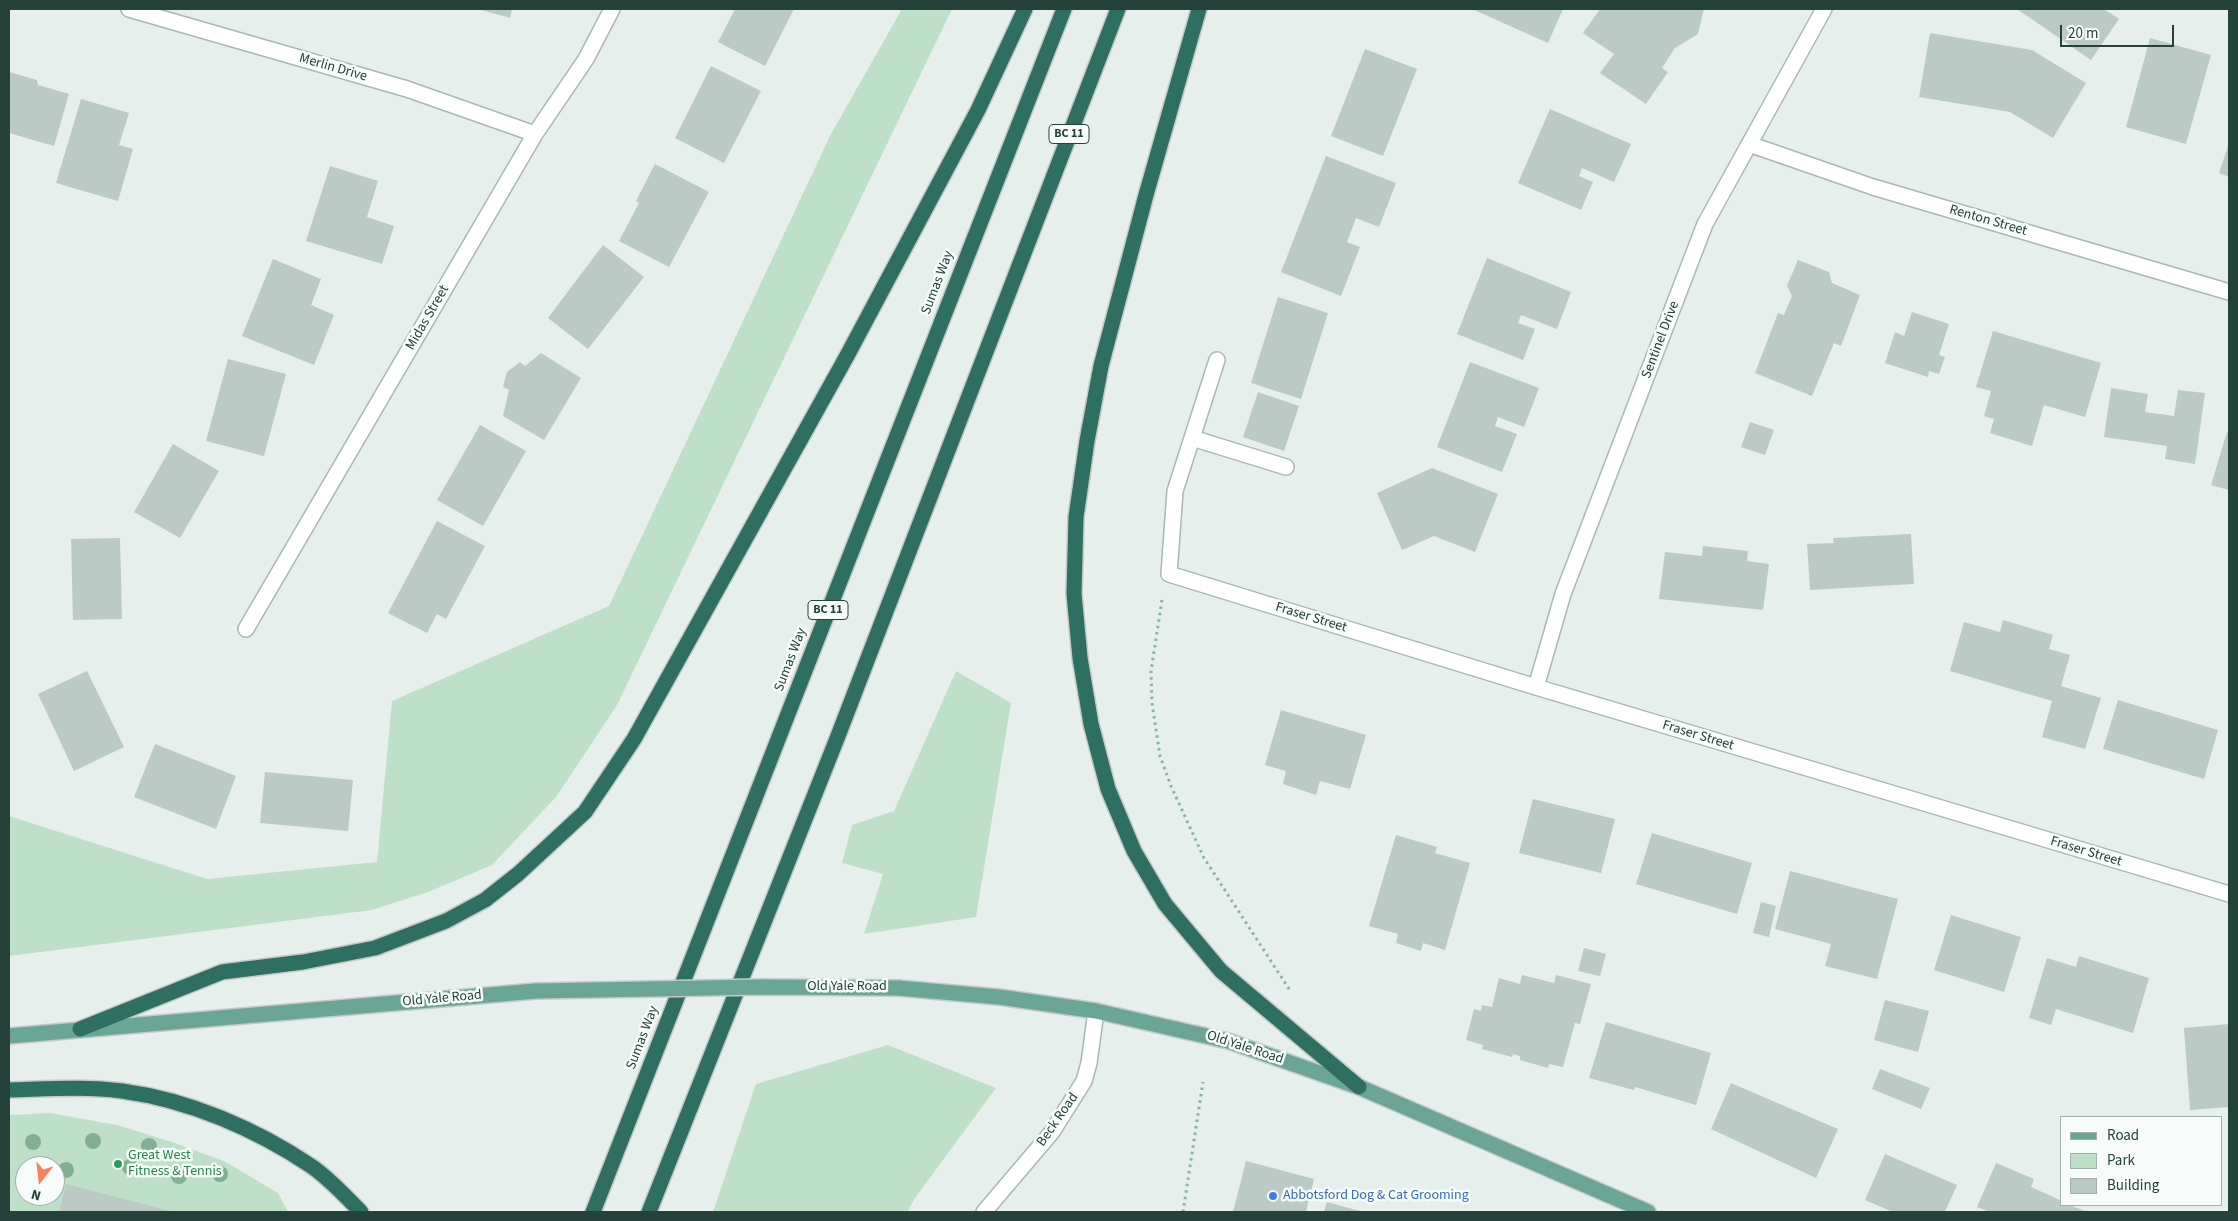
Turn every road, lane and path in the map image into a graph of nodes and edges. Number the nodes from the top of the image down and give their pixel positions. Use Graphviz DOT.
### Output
graph roads {
  1 [pos="129,9"];
  2 [pos="612,9"];
  3 [pos="1025,9"];
  4 [pos="1064,9"];
  5 [pos="1118,9"];
  6 [pos="1199,9"];
  7 [pos="1824,9"];
  8 [pos="535,134"];
  9 [pos="1749,144"];
  10 [pos="2229,292"];
  11 [pos="1217,360"];
  12 [pos="1192,438"];
  13 [pos="1286,467"];
  14 [pos="1162,602"];
  15 [pos="246,629"];
  16 [pos="1536,687"];
  17 [pos="2229,894"];
  18 [pos="1295,999"];
  19 [pos="1096,1011"];
  20 [pos="80,1029"];
  21 [pos="9,1036"];
  22 [pos="1204,1082"];
  23 [pos="1359,1087"];
  24 [pos="9,1090"];
  25 [pos="361,1212"];
  26 [pos="592,1212"];
  27 [pos="649,1212"];
  28 [pos="984,1212"];
  29 [pos="1183,1212"];
  30 [pos="1648,1212"];
  1 -- 8 [label="street, Merlin Drive"];
  2 -- 8 [label="street, Midas Street"];
  3 -- 20 [label="highway"];
  4 -- 26 [label="highway, Sumas Way / BC 11"];
  5 -- 27 [label="highway, BC 11"];
  6 -- 23 [label="highway"];
  7 -- 9 [label="street, Sentinel Drive"];
  8 -- 15 [label="street, Midas Street"];
  9 -- 10 [label="street, Renton Street"];
  9 -- 16 [label="street, Sentinel Drive"];
  11 -- 12 [label="street"];
  12 -- 13 [label="street"];
  12 -- 16 [label="street, Fraser Street"];
  14 -- 18 [label="path"];
  16 -- 17 [label="street, Fraser Street"];
  19 -- 20 [label="main road, Old Yale Road, bridge"];
  19 -- 23 [label="main road, Old Yale Road"];
  19 -- 28 [label="street, Beck Road"];
  20 -- 21 [label="main road, Old Yale Road"];
  22 -- 29 [label="path"];
  23 -- 30 [label="main road, Old Yale Road"];
  24 -- 25 [label="highway"];
}
